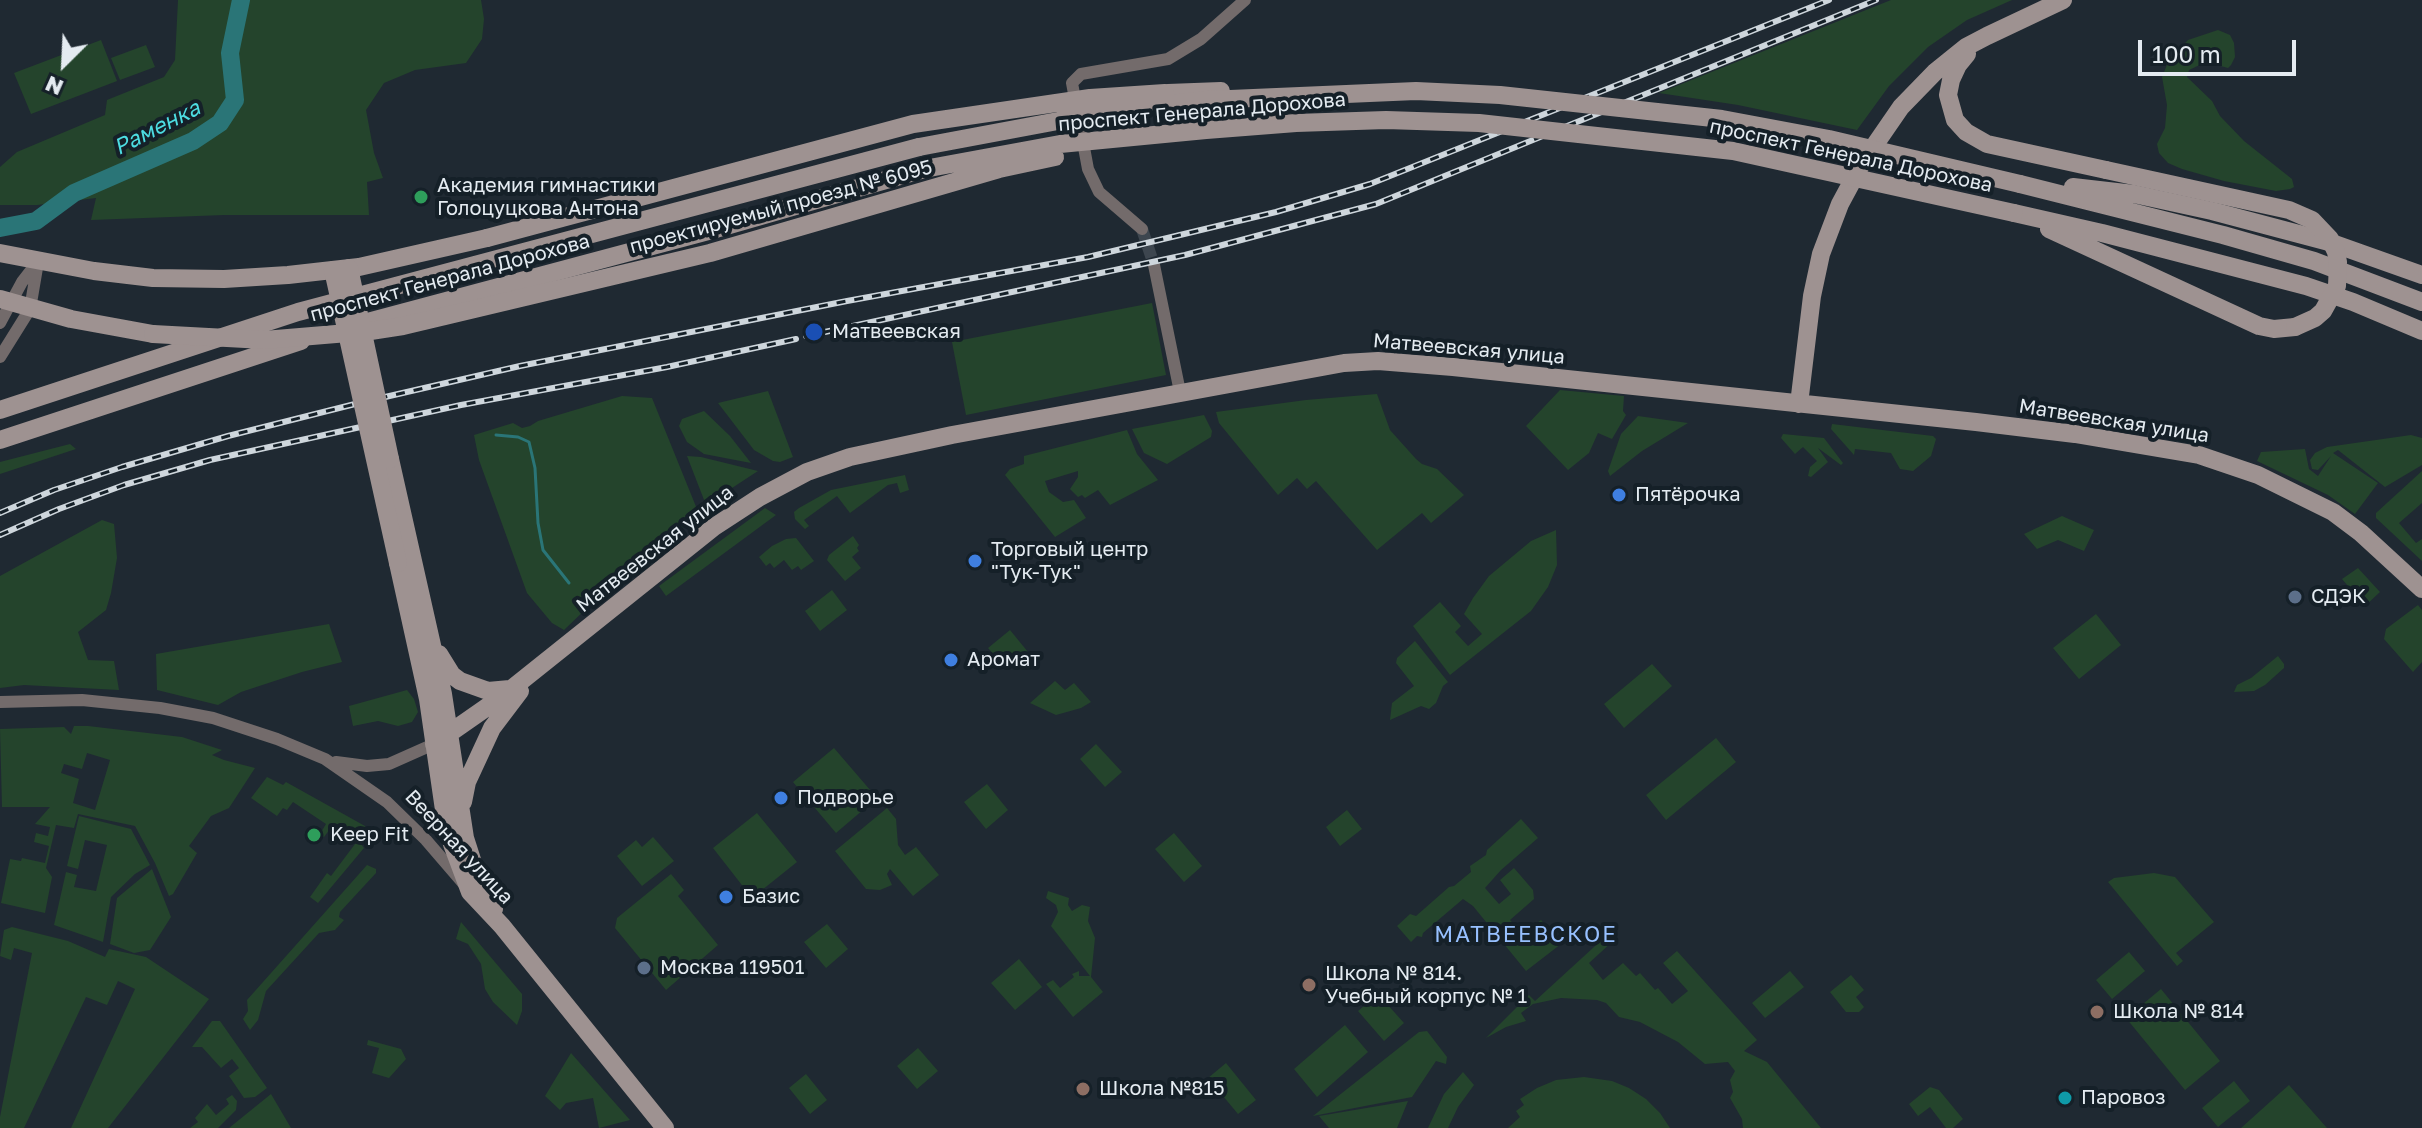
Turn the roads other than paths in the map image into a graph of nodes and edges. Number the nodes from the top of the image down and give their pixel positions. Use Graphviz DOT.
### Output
graph roads {
  1 [pos="1245,0"];
  2 [pos="2063,0"];
  3 [pos="1987,36"];
  4 [pos="1399,91"];
  5 [pos="1147,135"];
  6 [pos="2020,184"];
  7 [pos="2014,213"];
  8 [pos="1142,229"];
  9 [pos="0,253"];
  10 [pos="38,262"];
  11 [pos="1154,265"];
  12 [pos="341,269"];
  13 [pos="2422,275"];
  14 [pos="5,301"];
  15 [pos="2422,302"];
  16 [pos="30,309"];
  17 [pos="2388,316"];
  18 [pos="0,323"];
  19 [pos="2422,331"];
  20 [pos="356,333"];
  21 [pos="2422,338"];
  22 [pos="0,357"];
  23 [pos="1180,392"];
  24 [pos="1799,404"];
  25 [pos="0,410"];
  26 [pos="0,440"];
  27 [pos="406,561"];
  28 [pos="2422,589"];
  29 [pos="432,642"];
  30 [pos="542,665"];
  31 [pos="513,688"];
  32 [pos="0,702"];
  33 [pos="442,739"];
  34 [pos="325,759"];
  35 [pos="461,813"];
  36 [pos="470,892"];
  37 [pos="502,926"];
  38 [pos="665,1128"];
  1 -- 8 [label="street"];
  2 -- 3 [label="main road"];
  3 -- 7 [label="main road, bridge"];
  3 -- 24 [label="main road"];
  4 -- 6 [label="main road, проспект Генерала Дорохова, bridge"];
  4 -- 12 [label="main road, bridge"];
  4 -- 25 [label="main road, проспект Генерала Дорохова, bridge"];
  5 -- 7 [label="main road, проспект Генерала Дорохова, bridge"];
  5 -- 20 [label="main road, проектируемый проезд № 6095, bridge"];
  5 -- 26 [label="main road, проспект Генерала Дорохова, bridge"];
  6 -- 13 [label="main road"];
  6 -- 15 [label="main road, проспект Генерала Дорохова"];
  7 -- 17 [label="main road, проспект Генерала Дорохова"];
  9 -- 10 [label="main road"];
  10 -- 12 [label="main road"];
  10 -- 14 [label="street"];
  10 -- 16 [label="street"];
  11 -- 23 [label="street"];
  12 -- 20 [label="main road, bridge"];
  14 -- 16 [label="main road, проектируемый проезд № 6095"];
  14 -- 18 [label="street"];
  16 -- 20 [label="main road, проектируемый проезд № 6095, bridge"];
  16 -- 22 [label="street"];
  17 -- 19 [label="main road, проспект Генерала Дорохова"];
  17 -- 21 [label="main road"];
  20 -- 27 [label="main road, bridge"];
  23 -- 24 [label="main road, Матвеевская улица"];
  23 -- 30 [label="main road, Матвеевская улица"];
  24 -- 28 [label="main road, Матвеевская улица"];
  27 -- 29 [label="main road"];
  27 -- 33 [label="main road"];
  29 -- 31 [label="main road"];
  29 -- 33 [label="main road"];
  30 -- 31 [label="main road"];
  30 -- 35 [label="main road"];
  31 -- 33 [label="main road"];
  32 -- 34 [label="street, Веерная улица"];
  33 -- 34 [label="street"];
  33 -- 35 [label="main road"];
  33 -- 36 [label="main road"];
  34 -- 36 [label="street, Веерная улица"];
  35 -- 37 [label="main road"];
  36 -- 37 [label="main road, Веерная улица"];
  37 -- 38 [label="main road, Веерная улица"];
}
